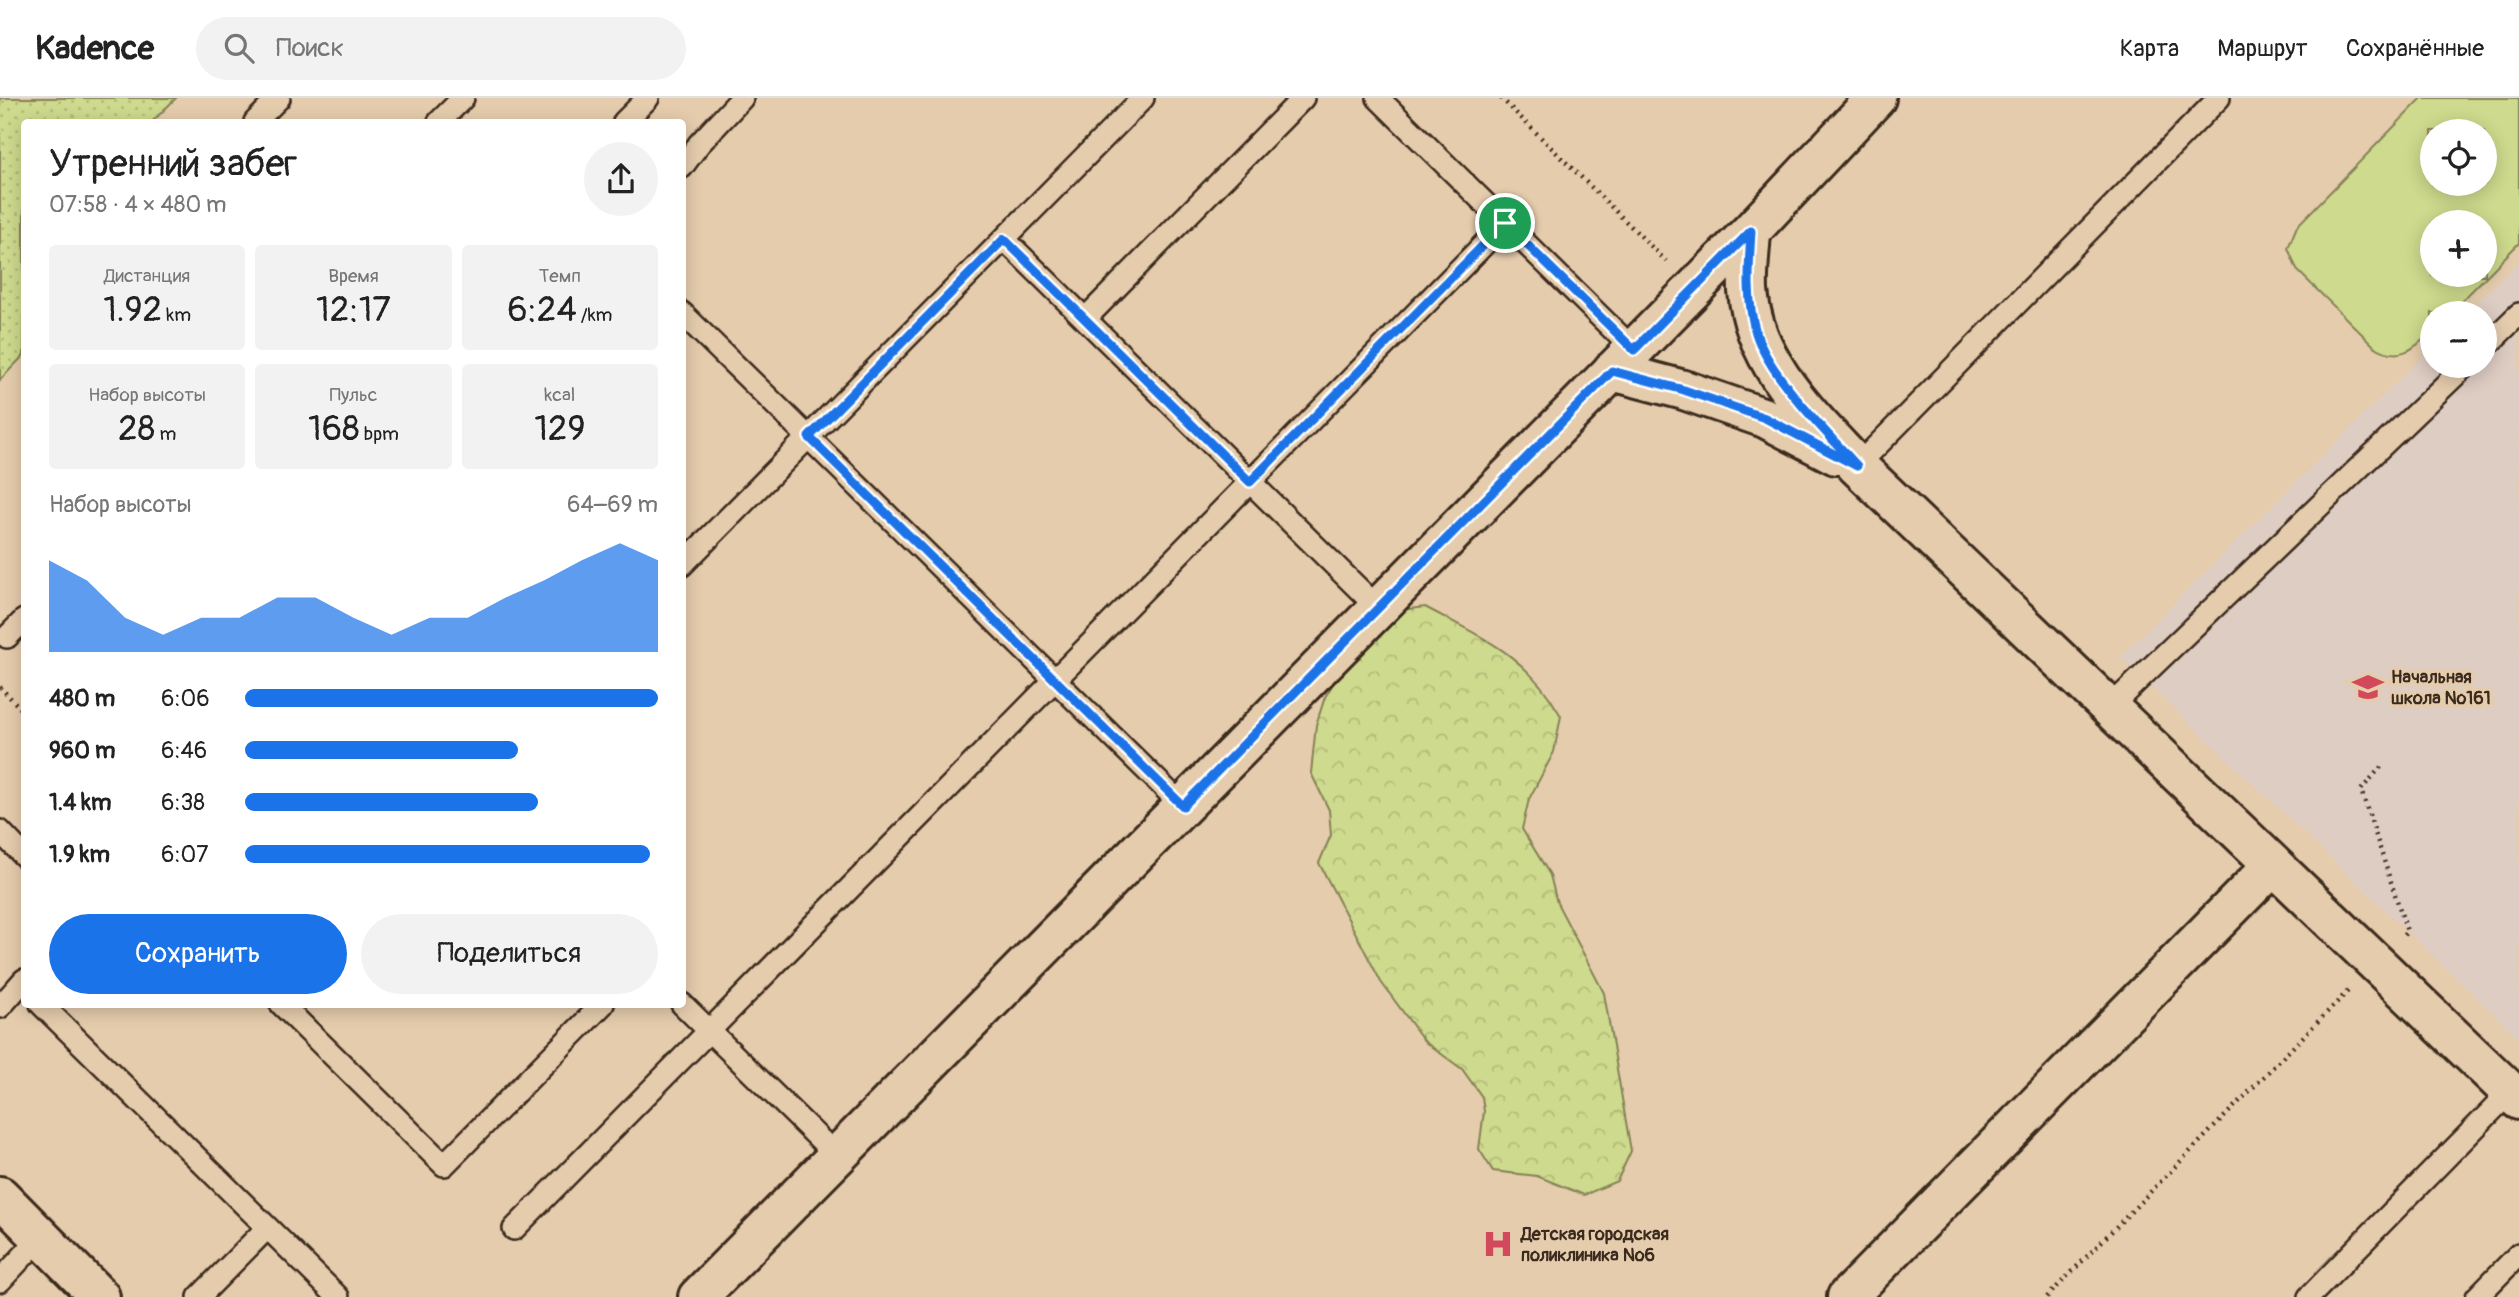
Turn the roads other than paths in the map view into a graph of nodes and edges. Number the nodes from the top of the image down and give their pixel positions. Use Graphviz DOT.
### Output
graph roads {
  1 [pos="279,98"];
  2 [pos="463,98"];
  3 [pos="648,98"];
  4 [pos="742,98"];
  5 [pos="1143,98"];
  6 [pos="1303,98"];
  7 [pos="1378,98"];
  8 [pos="1876,98"];
  9 [pos="2219,98"];
  10 [pos="258,119"];
  11 [pos="442,119"];
  12 [pos="627,119"];
  13 [pos="686,162"];
  14 [pos="1505,223"];
  15 [pos="1751,231"];
  16 [pos="1004,239"];
  17 [pos="2519,314"];
  18 [pos="686,317"];
  19 [pos="1085,319"];
  20 [pos="2497,335"];
  21 [pos="1623,361"];
  22 [pos="2453,378"];
  23 [pos="809,437"];
  24 [pos="1857,466"];
  25 [pos="1250,482"];
  26 [pos="686,561"];
  27 [pos="1378,608"];
  28 [pos="21,623"];
  29 [pos="7,638"];
  30 [pos="1055,680"];
  31 [pos="2109,708"];
  32 [pos="1183,806"];
  33 [pos="0,831"];
  34 [pos="21,853"];
  35 [pos="2273,865"];
  36 [pos="21,987"];
  37 [pos="0,1007"];
  38 [pos="45,1008"];
  39 [pos="285,1008"];
  40 [pos="599,1008"];
  41 [pos="686,1008"];
  42 [pos="709,1031"];
  43 [pos="2515,1096"];
  44 [pos="837,1156"];
  45 [pos="0,1196"];
  46 [pos="267,1228"];
  47 [pos="514,1229"];
  48 [pos="41,1237"];
  49 [pos="2519,1254"];
  50 [pos="0,1281"];
  51 [pos="100,1297"];
  52 [pos="199,1297"];
  53 [pos="338,1297"];
  54 [pos="698,1297"];
  55 [pos="1847,1297"];
  56 [pos="2309,1297"];
  57 [pos="2477,1297"];
  1 -- 10 [label="lane"];
  2 -- 11 [label="lane"];
  3 -- 12 [label="lane"];
  4 -- 13 [label="lane"];
  5 -- 16 [label="lane"];
  6 -- 19 [label="lane"];
  7 -- 14 [label="lane"];
  8 -- 15 [label="street"];
  9 -- 24 [label="lane"];
  14 -- 21 [label="lane"];
  14 -- 25 [label="lane"];
  15 -- 21 [label="street"];
  15 -- 24 [label="street"];
  16 -- 19 [label="lane"];
  16 -- 23 [label="lane"];
  17 -- 20 [label="lane"];
  18 -- 23 [label="lane"];
  19 -- 25 [label="lane"];
  21 -- 24 [label="street"];
  21 -- 27 [label="street"];
  22 -- 31 [label="lane"];
  23 -- 26 [label="lane"];
  23 -- 30 [label="lane"];
  24 -- 31 [label="street"];
  25 -- 27 [label="lane"];
  25 -- 30 [label="lane"];
  27 -- 32 [label="street"];
  28 -- 29 [label="lane"];
  30 -- 32 [label="lane"];
  30 -- 42 [label="lane"];
  31 -- 35 [label="street"];
  32 -- 44 [label="street"];
  33 -- 34 [label="lane"];
  35 -- 43 [label="street"];
  35 -- 55 [label="street"];
  36 -- 37 [label="lane"];
  38 -- 46 [label="lane"];
  39 -- 40 [label="lane"];
  41 -- 42 [label="lane"];
  42 -- 44 [label="lane"];
  42 -- 47 [label="lane"];
  43 -- 56 [label="lane"];
  44 -- 54 [label="street"];
  45 -- 48 [label="street"];
  46 -- 52 [label="lane"];
  46 -- 53 [label="lane"];
  48 -- 50 [label="lane"];
  48 -- 51 [label="street"];
  49 -- 57 [label="lane"];
}
